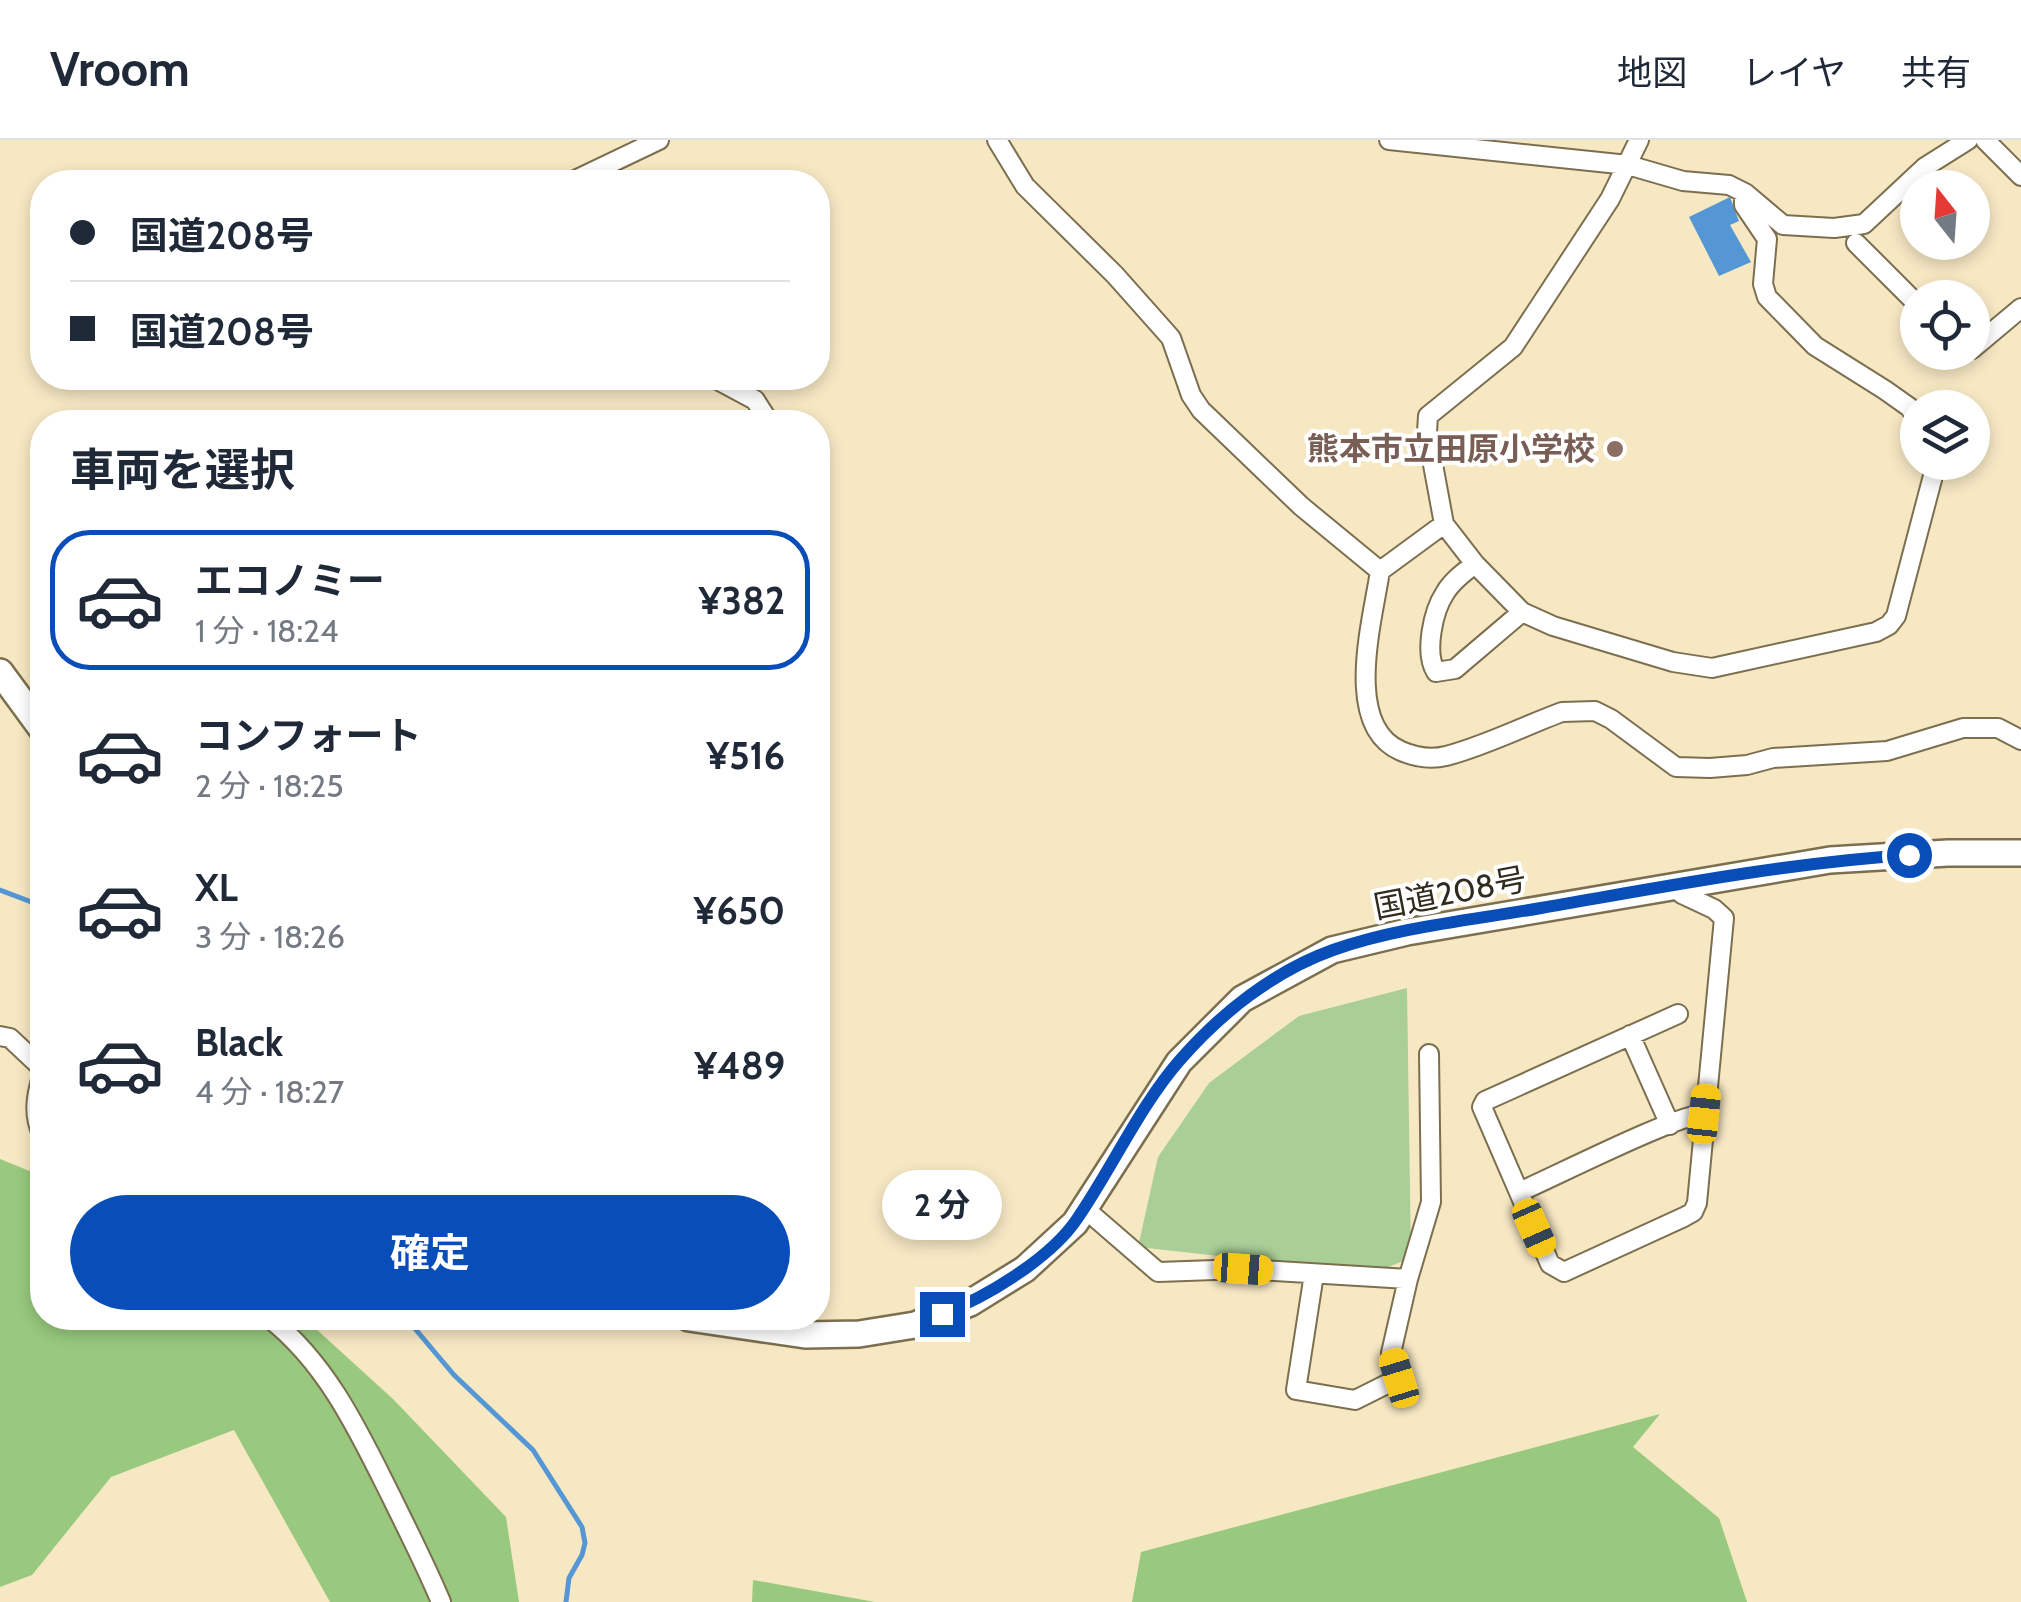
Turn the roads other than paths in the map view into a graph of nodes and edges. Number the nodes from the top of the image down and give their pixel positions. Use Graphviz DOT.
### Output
graph roads {
  1 [pos="659,140"];
  2 [pos="998,140"];
  3 [pos="1390,140"];
  4 [pos="1640,140"];
  5 [pos="1968,140"];
  6 [pos="1984,140"];
  7 [pos="1628,164"];
  8 [pos="596,170"];
  9 [pos="2021,176"];
  10 [pos="1744,193"];
  11 [pos="1856,244"];
  12 [pos="1900,287"];
  13 [pos="2021,308"];
  14 [pos="1990,334"];
  15 [pos="736,390"];
  16 [pos="1900,401"];
  17 [pos="761,410"];
  18 [pos="1932,480"];
  19 [pos="1444,524"];
  20 [pos="1475,564"];
  21 [pos="1380,572"];
  22 [pos="1522,612"];
  23 [pos="0,672"];
  24 [pos="30,713"];
  25 [pos="2021,740"];
  26 [pos="2021,853"];
  27 [pos="1680,884"];
  28 [pos="1678,1014"];
  29 [pos="1630,1034"];
  30 [pos="0,1036"];
  31 [pos="1429,1054"];
  32 [pos="30,1057"];
  33 [pos="1704,1114"];
  34 [pos="1670,1124"];
  35 [pos="1519,1192"];
  36 [pos="1084,1208"];
  37 [pos="1314,1274"];
  38 [pos="1408,1278"];
  39 [pos="285,1330"];
  40 [pos="771,1330"];
  41 [pos="441,1602"];
  1 -- 8 [label="street"];
  2 -- 21 [label="street"];
  3 -- 7 [label="street"];
  4 -- 7 [label="street"];
  5 -- 10 [label="street"];
  6 -- 9 [label="street"];
  7 -- 10 [label="street"];
  7 -- 19 [label="street"];
  10 -- 16 [label="street"];
  11 -- 12 [label="street"];
  13 -- 14 [label="street"];
  15 -- 17 [label="street"];
  18 -- 22 [label="street"];
  19 -- 20 [label="street"];
  19 -- 21 [label="street"];
  20 -- 22 [label="street"];
  20 -- 22 [label="street"];
  21 -- 25 [label="street"];
  23 -- 24 [label="highway"];
  26 -- 27 [label="highway, 国道208号"];
  27 -- 33 [label="street"];
  27 -- 36 [label="highway, 国道208号"];
  28 -- 29 [label="street"];
  29 -- 34 [label="street"];
  29 -- 35 [label="street"];
  30 -- 32 [label="street"];
  31 -- 38 [label="street"];
  33 -- 34 [label="street"];
  33 -- 35 [label="street"];
  34 -- 35 [label="street"];
  36 -- 37 [label="street"];
  36 -- 40 [label="highway, 国道208号"];
  37 -- 38 [label="street"];
  37 -- 38 [label="street"];
  39 -- 41 [label="street"];
}
